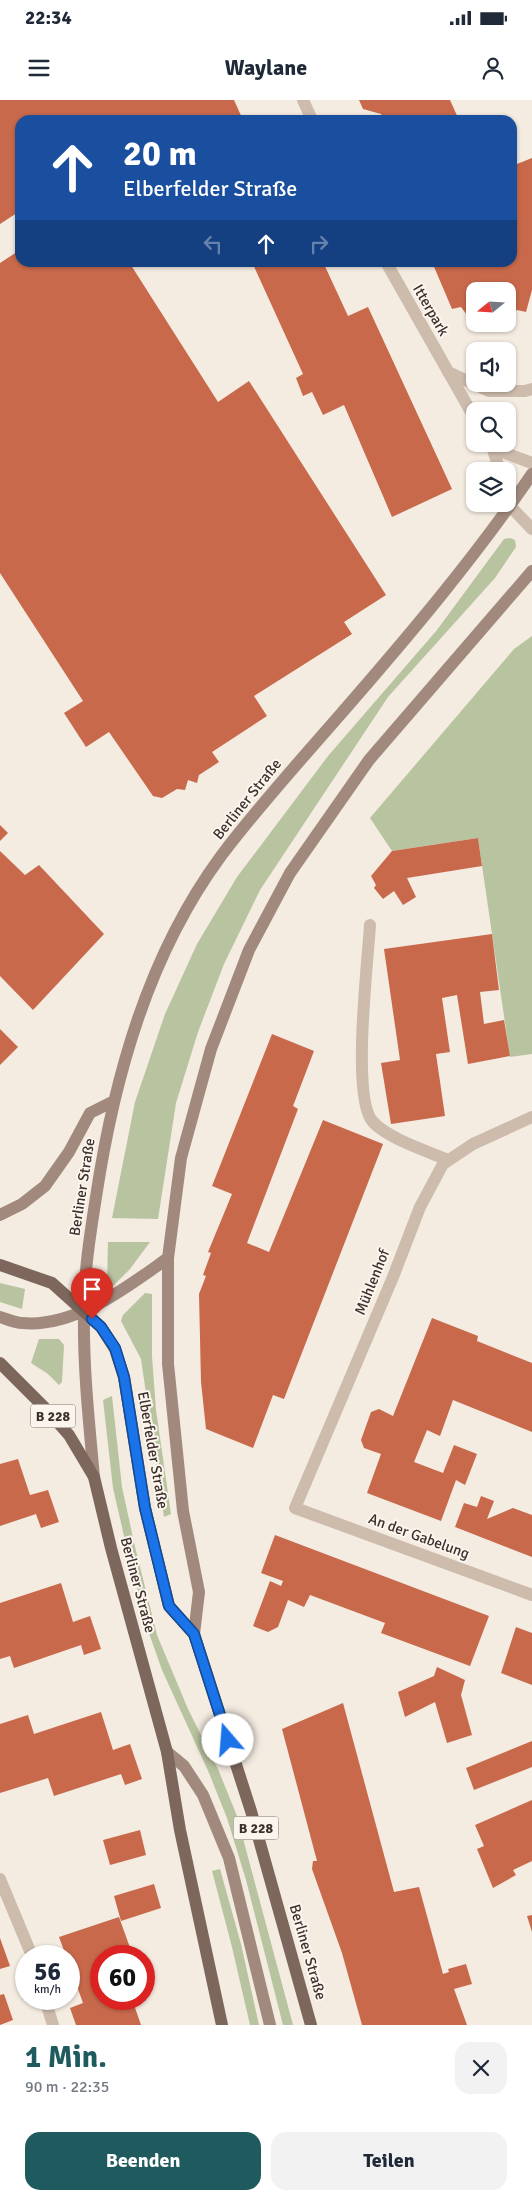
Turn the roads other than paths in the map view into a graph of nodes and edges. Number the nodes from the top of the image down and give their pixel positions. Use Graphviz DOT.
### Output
graph roads {
  1 [pos="303,100"];
  2 [pos="310,115"];
  3 [pos="389,267"];
  4 [pos="448,372"];
  5 [pos="532,389"];
  6 [pos="466,403"];
  7 [pos="506,452"];
  8 [pos="532,463"];
  9 [pos="532,474"];
  10 [pos="516,493"];
  11 [pos="516,509"];
  12 [pos="504,512"];
  13 [pos="532,528"];
  14 [pos="532,571"];
  15 [pos="370,925"];
  16 [pos="114,1101"];
  17 [pos="532,1117"];
  18 [pos="448,1160"];
  19 [pos="0,1215"];
  20 [pos="168,1258"];
  21 [pos="0,1265"];
  22 [pos="84,1311"];
  23 [pos="0,1317"];
  24 [pos="0,1364"];
  25 [pos="94,1477"];
  26 [pos="295,1508"];
  27 [pos="532,1595"];
  28 [pos="194,1634"];
  29 [pos="167,1752"];
  30 [pos="0,1879"];
  31 [pos="27,1945"];
  32 [pos="48,2010"];
  33 [pos="53,2025"];
  34 [pos="222,2025"];
  35 [pos="270,2025"];
  36 [pos="311,2025"];
  1 -- 2 [label="street"];
  3 -- 4 [label="street, Itterpark"];
  4 -- 5 [label="street"];
  4 -- 6 [label="street, Itterpark"];
  7 -- 8 [label="street"];
  9 -- 10 [label="main road, Berliner Straße"];
  11 -- 13 [label="street"];
  12 -- 16 [label="main road, Berliner Straße"];
  14 -- 20 [label="main road, Berliner Straße"];
  15 -- 18 [label="street"];
  16 -- 19 [label="main road"];
  16 -- 22 [label="main road, Berliner Straße"];
  17 -- 18 [label="street, Mühlenhof"];
  18 -- 26 [label="street, Mühlenhof"];
  20 -- 22 [label="main road"];
  20 -- 28 [label="main road, Berliner Straße"];
  21 -- 22 [label="main road, Elberfelder Straße / B 228"];
  22 -- 23 [label="main road"];
  22 -- 25 [label="main road, Berliner Straße"];
  22 -- 28 [label="main road, Elberfelder Straße / B 228"];
  24 -- 25 [label="main road, B 228"];
  25 -- 29 [label="main road, Berliner Straße / B 228"];
  26 -- 27 [label="street, An der Gabelung"];
  28 -- 36 [label="main road, Berliner Straße / B 228"];
  29 -- 34 [label="main road, Berliner Straße / B 228"];
  29 -- 35 [label="main road"];
  30 -- 31 [label="street"];
  32 -- 33 [label="street"];
}
